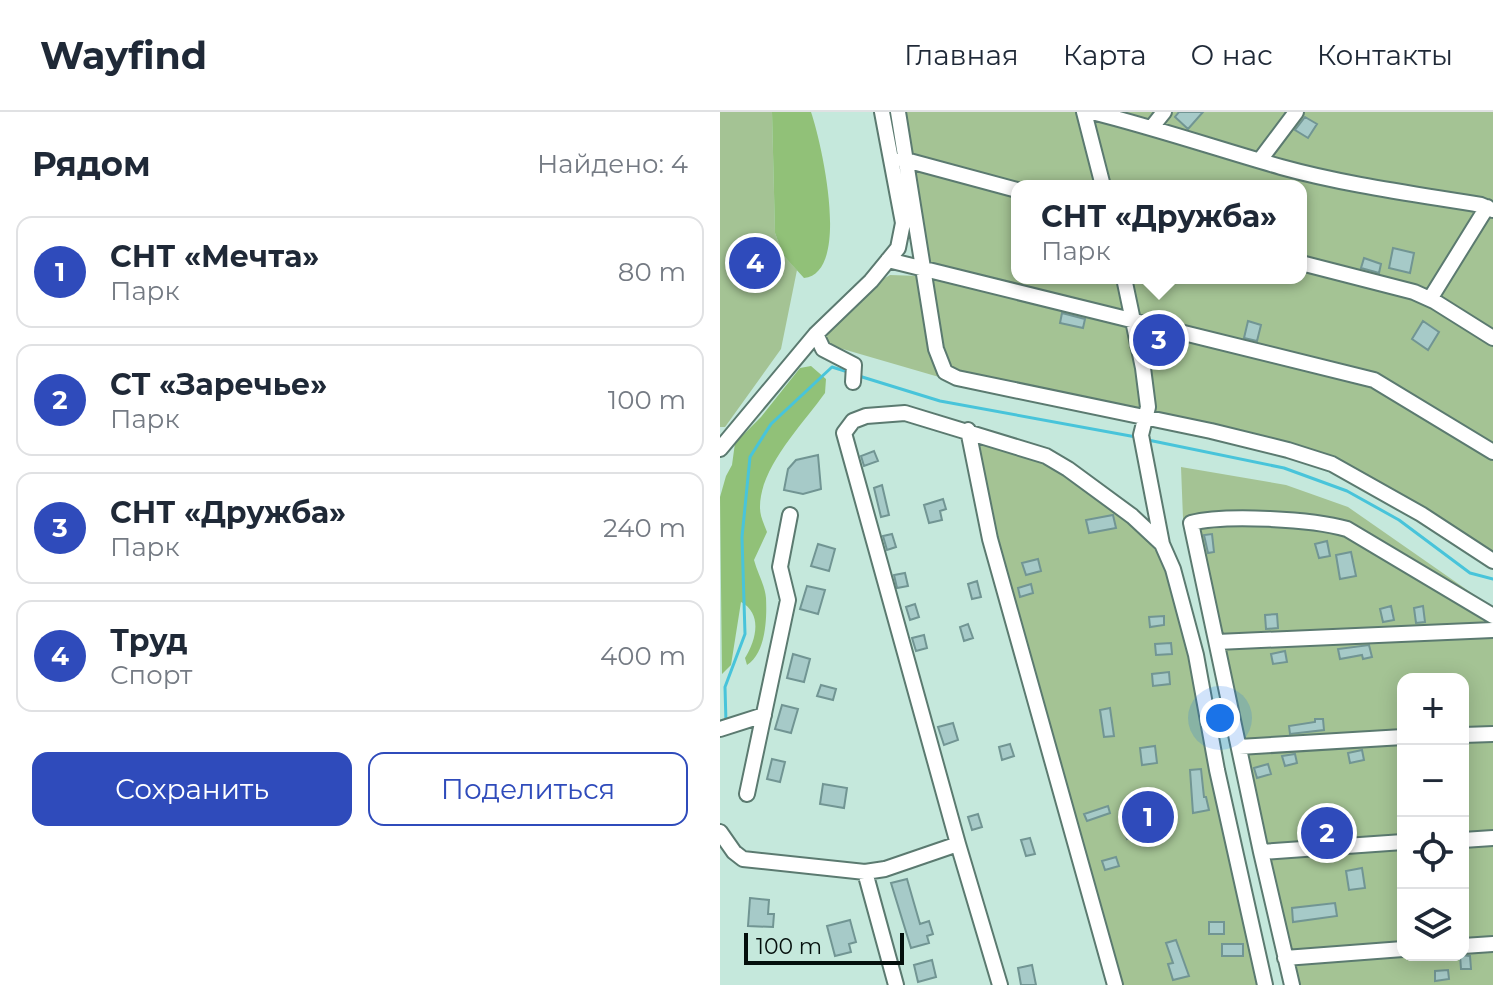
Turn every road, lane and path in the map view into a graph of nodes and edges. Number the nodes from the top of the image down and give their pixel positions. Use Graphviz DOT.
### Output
graph roads {
  1 [pos="882,112"];
  2 [pos="898,112"];
  3 [pos="1084,112"];
  4 [pos="1092,112"];
  5 [pos="1164,112"];
  6 [pos="1296,112"];
  7 [pos="1152,127"];
  8 [pos="890,156"];
  9 [pos="907,160"];
  10 [pos="1260,160"];
  11 [pos="1101,180"];
  12 [pos="1011,188"];
  13 [pos="1490,208"];
  14 [pos="888,260"];
  15 [pos="1307,265"];
  16 [pos="924,269"];
  17 [pos="1125,284"];
  18 [pos="1430,299"];
  19 [pos="1133,321"];
  20 [pos="816,334"];
  21 [pos="1493,338"];
  22 [pos="854,374"];
  23 [pos="1145,418"];
  24 [pos="968,430"];
  25 [pos="721,447"];
  26 [pos="1493,452"];
  27 [pos="790,515"];
  28 [pos="1162,544"];
  29 [pos="1493,561"];
  30 [pos="1493,616"];
  31 [pos="1493,630"];
  32 [pos="1217,642"];
  33 [pos="764,715"];
  34 [pos="720,729"];
  35 [pos="1493,734"];
  36 [pos="1469,735"];
  37 [pos="1397,737"];
  38 [pos="1239,747"];
  39 [pos="747,794"];
  40 [pos="720,832"];
  41 [pos="1493,838"];
  42 [pos="1469,840"];
  43 [pos="1397,842"];
  44 [pos="958,844"];
  45 [pos="1261,852"];
  46 [pos="865,872"];
  47 [pos="1493,944"];
  48 [pos="1469,946"];
  49 [pos="1397,949"];
  50 [pos="1285,958"];
  51 [pos="896,985"];
  52 [pos="1000,985"];
  53 [pos="1115,985"];
  54 [pos="1265,985"];
  55 [pos="1292,985"];
  1 -- 8 [label="street"];
  2 -- 9 [label="street"];
  3 -- 11 [label="street"];
  4 -- 7 [label="street"];
  5 -- 7 [label="street"];
  6 -- 10 [label="street"];
  7 -- 10 [label="street"];
  8 -- 9 [label="street"];
  8 -- 14 [label="street"];
  9 -- 12 [label="street"];
  9 -- 16 [label="street"];
  10 -- 13 [label="street"];
  13 -- 18 [label="street"];
  14 -- 16 [label="street"];
  14 -- 20 [label="street"];
  15 -- 18 [label="street"];
  16 -- 19 [label="street"];
  16 -- 23 [label="street"];
  17 -- 19 [label="street"];
  18 -- 21 [label="street"];
  19 -- 23 [label="street"];
  19 -- 26 [label="street"];
  20 -- 22 [label="street"];
  20 -- 25 [label="street"];
  23 -- 28 [label="street"];
  23 -- 29 [label="street"];
  24 -- 28 [label="street"];
  24 -- 44 [label="street"];
  24 -- 53 [label="street"];
  27 -- 33 [label="street"];
  28 -- 54 [label="street"];
  30 -- 32 [label="street"];
  31 -- 32 [label="street"];
  32 -- 38 [label="street"];
  33 -- 34 [label="street"];
  33 -- 39 [label="street"];
  35 -- 36 [label="street"];
  37 -- 38 [label="street"];
  38 -- 45 [label="street"];
  40 -- 46 [label="street"];
  41 -- 42 [label="street"];
  43 -- 45 [label="street"];
  44 -- 46 [label="street"];
  44 -- 52 [label="street"];
  45 -- 50 [label="street"];
  46 -- 51 [label="street"];
  47 -- 48 [label="street"];
  49 -- 50 [label="street"];
  50 -- 55 [label="street"];
}
